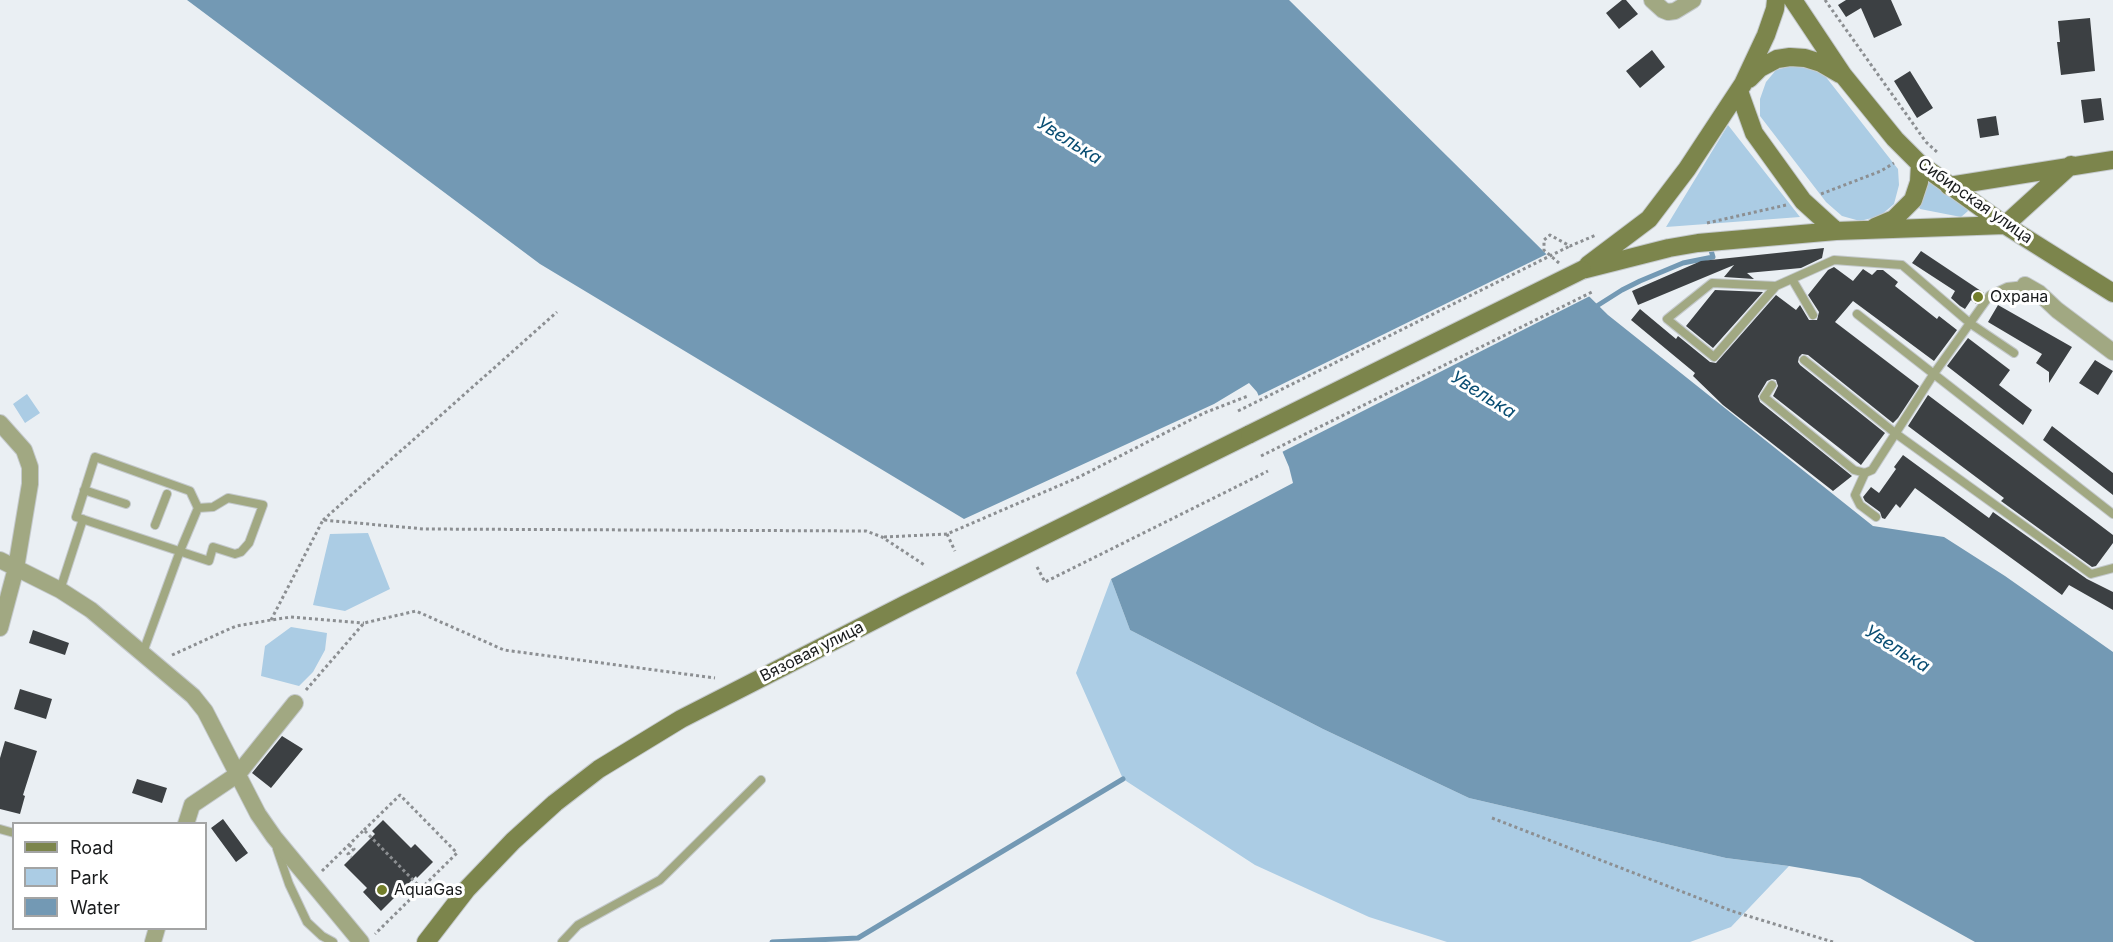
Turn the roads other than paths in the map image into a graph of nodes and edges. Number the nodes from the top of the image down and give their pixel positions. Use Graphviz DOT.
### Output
graph roads {
  1 [pos="1652,0"];
  2 [pos="1692,0"];
  3 [pos="1776,0"];
  4 [pos="1793,0"];
  5 [pos="1843,75"];
  6 [pos="1741,88"];
  7 [pos="1915,158"];
  8 [pos="2113,160"];
  9 [pos="2071,165"];
  10 [pos="1949,186"];
  11 [pos="2005,225"];
  12 [pos="1836,231"];
  13 [pos="1865,231"];
  14 [pos="1574,270"];
  15 [pos="1792,279"];
  16 [pos="2025,285"];
  17 [pos="1776,286"];
  18 [pos="2113,293"];
  19 [pos="1857,314"];
  20 [pos="1813,315"];
  21 [pos="1971,324"];
  22 [pos="2113,352"];
  23 [pos="2014,353"];
  24 [pos="1804,360"];
  25 [pos="1933,375"];
  26 [pos="1772,384"];
  27 [pos="0,423"];
  28 [pos="1895,433"];
  29 [pos="1865,473"];
  30 [pos="84,490"];
  31 [pos="167,494"];
  32 [pos="126,504"];
  33 [pos="198,508"];
  34 [pos="2113,514"];
  35 [pos="1876,517"];
  36 [pos="83,519"];
  37 [pos="155,525"];
  38 [pos="180,551"];
  39 [pos="0,560"];
  40 [pos="16,568"];
  41 [pos="2113,568"];
  42 [pos="60,590"];
  43 [pos="0,628"];
  44 [pos="148,659"];
  45 [pos="295,703"];
  46 [pos="238,774"];
  47 [pos="760,780"];
  48 [pos="187,822"];
  49 [pos="274,837"];
  50 [pos="333,942"];
  51 [pos="361,942"];
  52 [pos="426,942"];
  53 [pos="562,942"];
  1 -- 2 [label="street"];
  3 -- 6 [label="street"];
  4 -- 5 [label="street, Сибирская улица"];
  5 -- 6 [label="street"];
  5 -- 7 [label="street, Сибирская улица"];
  6 -- 12 [label="street"];
  6 -- 14 [label="street"];
  7 -- 10 [label="street, Сибирская улица"];
  7 -- 13 [label="street"];
  8 -- 9 [label="street"];
  9 -- 10 [label="street"];
  9 -- 11 [label="street"];
  10 -- 11 [label="street, Сибирская улица"];
  11 -- 13 [label="street"];
  11 -- 18 [label="street, Сибирская улица"];
  12 -- 13 [label="street"];
  12 -- 14 [label="street"];
  14 -- 52 [label="street, Вязовая улица, bridge"];
  15 -- 17 [label="lane"];
  15 -- 20 [label="lane"];
  15 -- 21 [label="lane"];
  16 -- 21 [label="lane"];
  16 -- 22 [label="street"];
  17 -- 17 [label="lane"];
  19 -- 25 [label="lane"];
  21 -- 23 [label="lane"];
  21 -- 25 [label="lane"];
  24 -- 28 [label="lane"];
  25 -- 28 [label="lane"];
  25 -- 34 [label="lane"];
  26 -- 29 [label="lane"];
  27 -- 40 [label="street"];
  28 -- 29 [label="lane"];
  28 -- 41 [label="lane"];
  29 -- 35 [label="lane"];
  30 -- 32 [label="lane"];
  30 -- 33 [label="lane"];
  30 -- 36 [label="lane"];
  31 -- 37 [label="lane"];
  33 -- 38 [label="lane"];
  33 -- 38 [label="lane"];
  36 -- 38 [label="lane"];
  36 -- 42 [label="lane"];
  38 -- 44 [label="lane"];
  39 -- 40 [label="street"];
  40 -- 42 [label="street"];
  40 -- 43 [label="street"];
  42 -- 44 [label="street"];
  44 -- 46 [label="street"];
  45 -- 46 [label="street"];
  46 -- 48 [label="street"];
  46 -- 49 [label="street"];
  47 -- 53 [label="lane"];
  49 -- 50 [label="lane"];
  49 -- 51 [label="street"];
}
